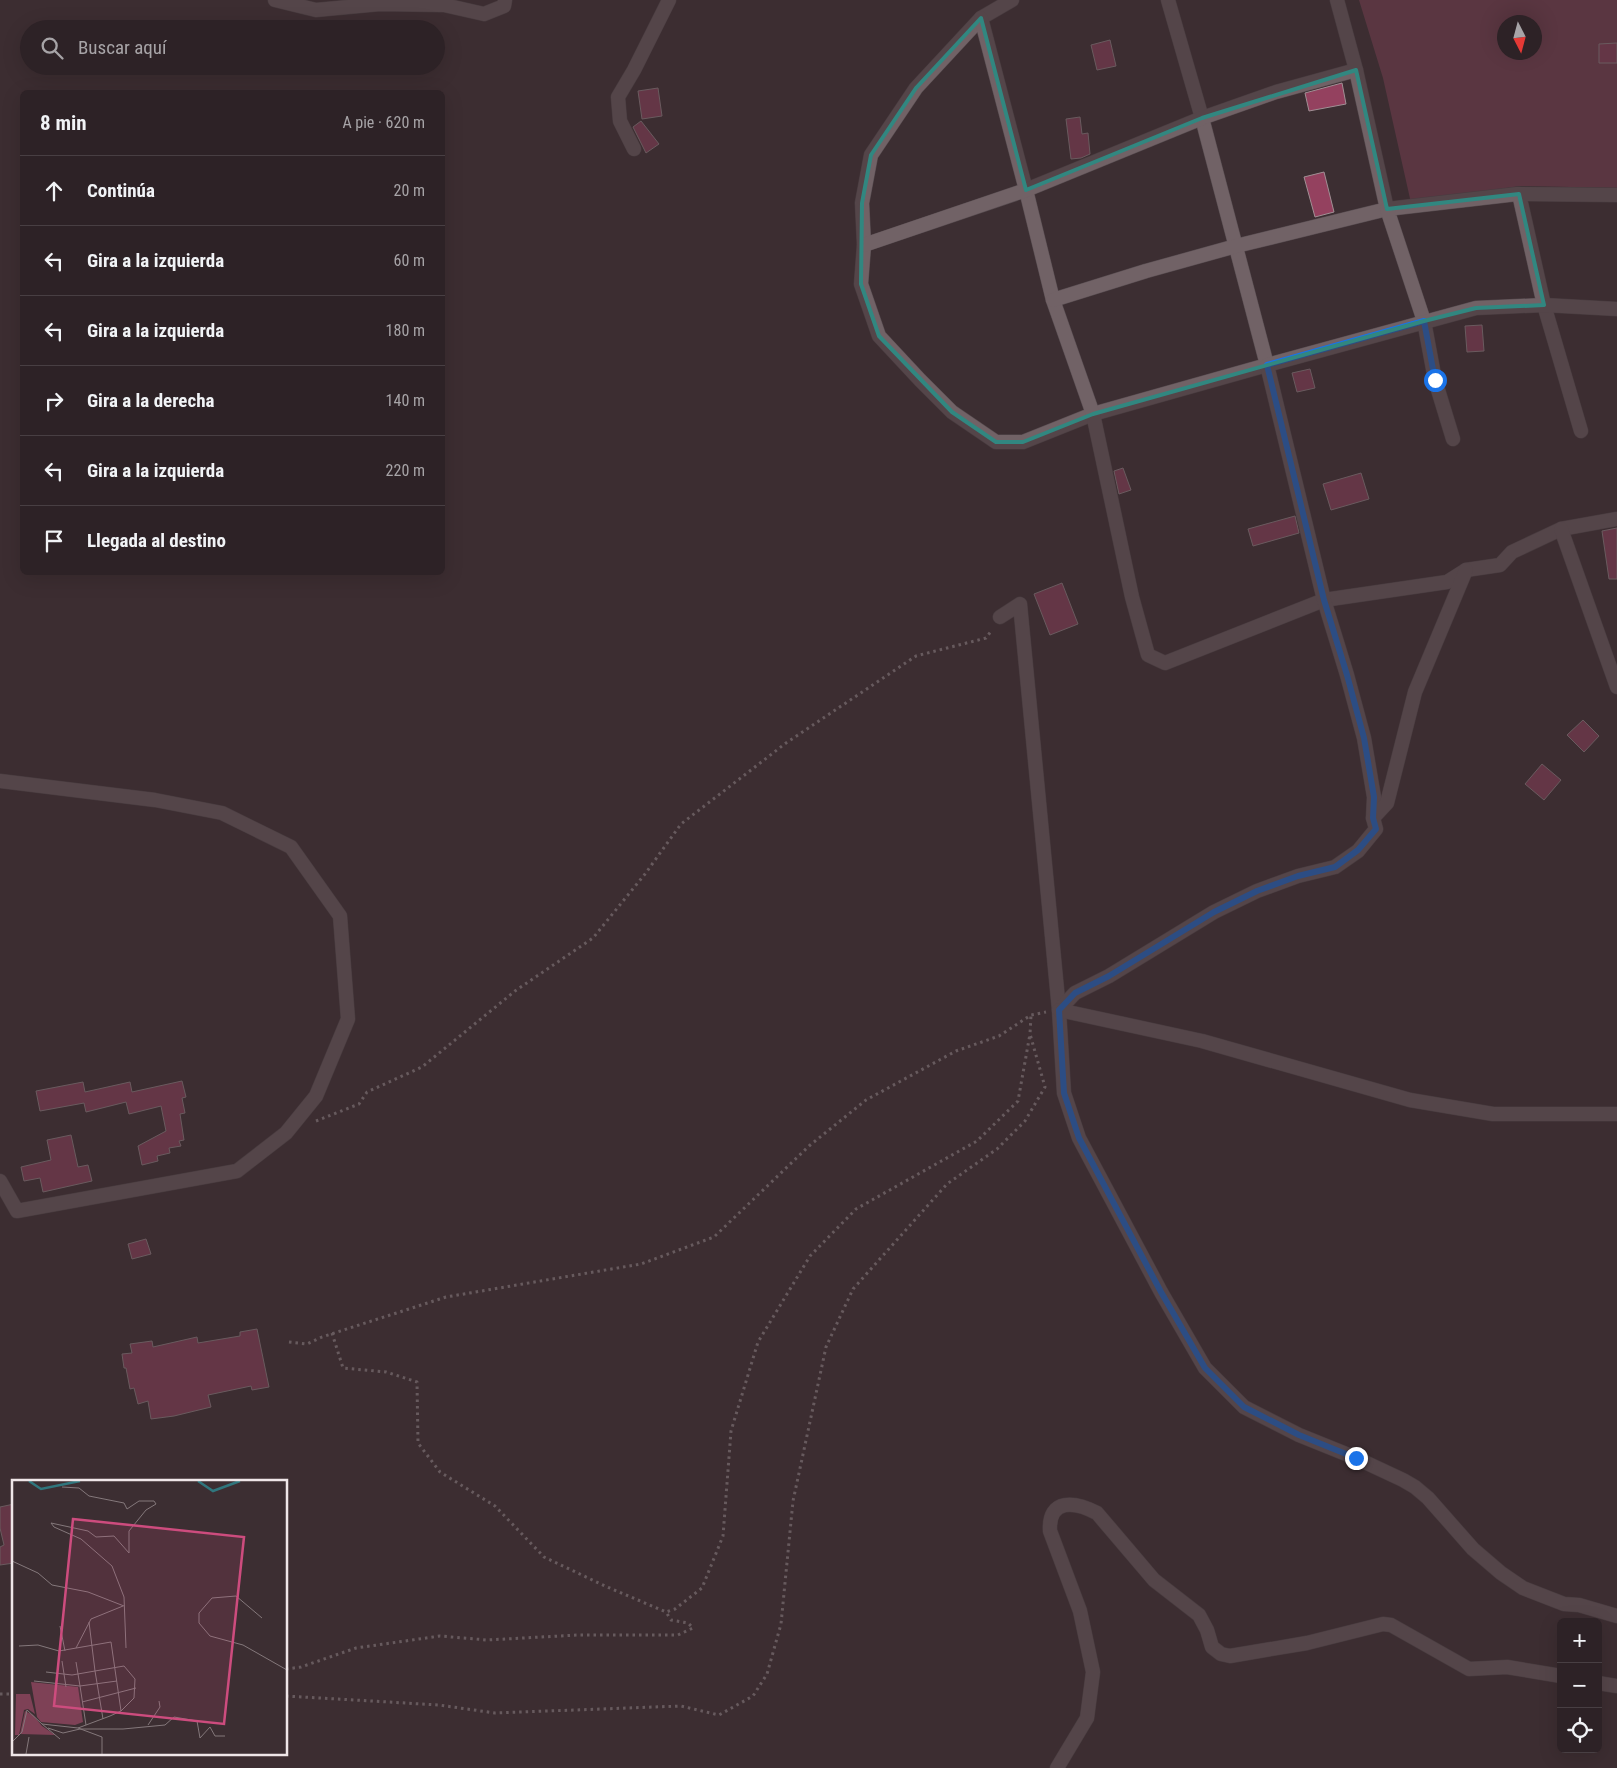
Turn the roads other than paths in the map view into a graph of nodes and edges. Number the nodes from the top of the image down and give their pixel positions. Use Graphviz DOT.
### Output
graph roads {
  1 [pos="275,0"];
  2 [pos="505,0"];
  3 [pos="669,0"];
  4 [pos="1012,0"];
  5 [pos="1168,0"];
  6 [pos="1337,0"];
  7 [pos="981,18"];
  8 [pos="1356,70"];
  9 [pos="1202,118"];
  10 [pos="634,149"];
  11 [pos="1026,190"];
  12 [pos="1519,194"];
  13 [pos="1617,195"];
  14 [pos="1388,209"];
  15 [pos="864,246"];
  16 [pos="1236,246"];
  17 [pos="1053,300"];
  18 [pos="1544,305"];
  19 [pos="1617,309"];
  20 [pos="1424,321"];
  21 [pos="1267,365"];
  22 [pos="1093,414"];
  23 [pos="1581,431"];
  24 [pos="1452,438"];
  25 [pos="1617,519"];
  26 [pos="1561,529"];
  27 [pos="1466,570"];
  28 [pos="1324,600"];
  29 [pos="1000,616"];
  30 [pos="1617,686"];
  31 [pos="0,781"];
  32 [pos="1373,818"];
  33 [pos="1059,1010"];
  34 [pos="1617,1114"];
  35 [pos="0,1181"];
  36 [pos="1617,1616"];
  37 [pos="1557,1675"];
  38 [pos="1602,1684"];
  39 [pos="1617,1686"];
  40 [pos="1057,1768"];
  1 -- 2 [label="street"];
  3 -- 10 [label="street"];
  4 -- 7 [label="street"];
  5 -- 9 [label="street"];
  6 -- 8 [label="street"];
  7 -- 11 [label="street"];
  7 -- 15 [label="street"];
  8 -- 9 [label="street"];
  8 -- 14 [label="street"];
  9 -- 11 [label="street"];
  9 -- 16 [label="street"];
  11 -- 15 [label="street"];
  11 -- 17 [label="street"];
  12 -- 13 [label="street"];
  12 -- 14 [label="street"];
  12 -- 18 [label="street"];
  14 -- 16 [label="street"];
  14 -- 20 [label="street"];
  15 -- 22 [label="street"];
  16 -- 17 [label="street"];
  16 -- 21 [label="street"];
  17 -- 22 [label="street"];
  18 -- 19 [label="street"];
  18 -- 20 [label="street"];
  18 -- 23 [label="street"];
  20 -- 21 [label="street"];
  20 -- 24 [label="street"];
  21 -- 22 [label="street"];
  21 -- 28 [label="street"];
  22 -- 28 [label="street"];
  25 -- 26 [label="street"];
  26 -- 27 [label="street"];
  26 -- 30 [label="street"];
  27 -- 28 [label="street"];
  27 -- 32 [label="street"];
  28 -- 32 [label="street"];
  29 -- 33 [label="street"];
  31 -- 35 [label="street"];
  32 -- 33 [label="street"];
  33 -- 34 [label="street"];
  33 -- 36 [label="street"];
  37 -- 40 [label="street"];
  38 -- 39 [label="street"];
}
